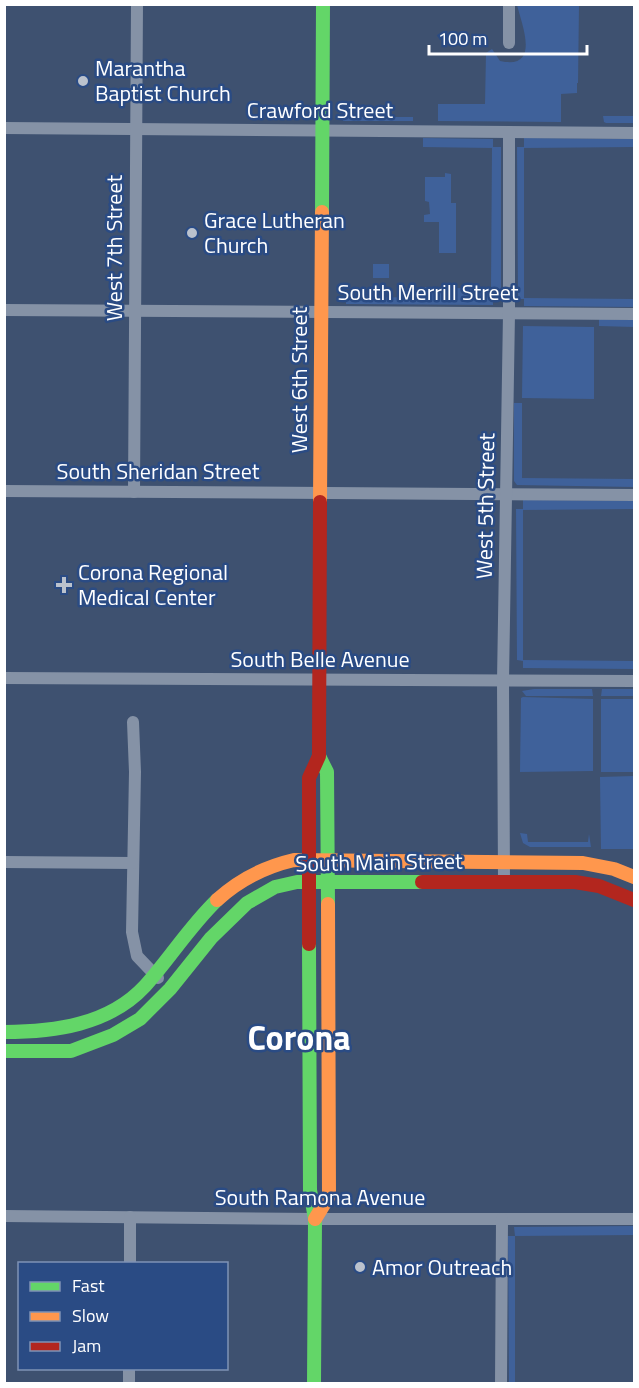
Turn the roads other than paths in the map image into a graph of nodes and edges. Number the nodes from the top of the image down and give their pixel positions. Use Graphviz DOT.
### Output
graph roads {
  1 [pos="137,4"];
  2 [pos="323,4"];
  3 [pos="509,4"];
  4 [pos="509,43"];
  5 [pos="4,128"];
  6 [pos="136,129"];
  7 [pos="321,131"];
  8 [pos="509,132"];
  9 [pos="634,132"];
  10 [pos="4,310"];
  11 [pos="135,311"];
  12 [pos="321,312"];
  13 [pos="509,313"];
  14 [pos="634,314"];
  15 [pos="4,491"];
  16 [pos="134,492"];
  17 [pos="320,493"];
  18 [pos="506,494"];
  19 [pos="634,495"];
  20 [pos="4,678"];
  21 [pos="320,680"];
  22 [pos="503,681"];
  23 [pos="634,681"];
  24 [pos="133,722"];
  25 [pos="319,756"];
  26 [pos="328,859"];
  27 [pos="310,860"];
  28 [pos="4,862"];
  29 [pos="504,862"];
  30 [pos="133,863"];
  31 [pos="634,877"];
  32 [pos="310,880"];
  33 [pos="329,880"];
  34 [pos="504,882"];
  35 [pos="634,900"];
  36 [pos="154,975"];
  37 [pos="170,989"];
  38 [pos="4,1032"];
  39 [pos="4,1051"];
  40 [pos="4,1216"];
  41 [pos="130,1217"];
  42 [pos="502,1218"];
  43 [pos="315,1219"];
  44 [pos="634,1219"];
  45 [pos="130,1262"];
  46 [pos="314,1383"];
  47 [pos="501,1383"];
  1 -- 6 [label="street, West 7th Street"];
  2 -- 7 [label="main road, West 6th Street"];
  3 -- 4 [label="street"];
  5 -- 6 [label="street, Crawford Street"];
  6 -- 7 [label="street, Crawford Street"];
  6 -- 11 [label="street, West 7th Street"];
  7 -- 8 [label="street, Crawford Street"];
  7 -- 12 [label="main road, West 6th Street"];
  8 -- 9 [label="street, Crawford Street"];
  8 -- 13 [label="street, West 5th Street"];
  10 -- 11 [label="street, South Merrill Street"];
  11 -- 12 [label="street, South Merrill Street"];
  11 -- 16 [label="street, West 7th Street"];
  12 -- 13 [label="street, South Merrill Street"];
  12 -- 17 [label="main road, West 6th Street"];
  13 -- 14 [label="street, South Merrill Street"];
  13 -- 18 [label="street, West 5th Street"];
  15 -- 16 [label="street, South Sheridan Street"];
  16 -- 17 [label="street, South Sheridan Street"];
  17 -- 18 [label="street, South Sheridan Street"];
  17 -- 21 [label="main road, West 6th Street"];
  18 -- 19 [label="street, South Sheridan Street"];
  18 -- 22 [label="street, West 5th Street"];
  20 -- 21 [label="street, South Belle Avenue"];
  21 -- 22 [label="street, South Belle Avenue"];
  21 -- 25 [label="main road, West 6th Street"];
  22 -- 23 [label="street, South Belle Avenue"];
  22 -- 29 [label="street, West 5th Street"];
  24 -- 30 [label="street"];
  25 -- 26 [label="main road, West 6th Street"];
  25 -- 27 [label="main road, West 6th Street"];
  26 -- 27 [label="main road, South Main Street"];
  26 -- 29 [label="main road, South Main Street"];
  26 -- 33 [label="main road, West 6th Street"];
  27 -- 32 [label="main road, West 6th Street"];
  27 -- 36 [label="main road, South Main Street"];
  28 -- 30 [label="street"];
  29 -- 31 [label="main road, South Main Street"];
  29 -- 34 [label="street, West 5th Street"];
  30 -- 36 [label="street"];
  32 -- 33 [label="main road, South Main Street"];
  32 -- 37 [label="main road, South Main Street"];
  32 -- 43 [label="main road, West 6th Street"];
  33 -- 34 [label="main road, South Main Street"];
  33 -- 43 [label="main road, West 6th Street"];
  34 -- 35 [label="main road, South Main Street"];
  36 -- 37 [label="street"];
  36 -- 38 [label="main road, South Main Street"];
  37 -- 39 [label="main road, South Main Street"];
  40 -- 41 [label="street, South Ramona Avenue"];
  41 -- 43 [label="street, South Ramona Avenue"];
  41 -- 45 [label="street"];
  42 -- 43 [label="street, South Ramona Avenue"];
  42 -- 44 [label="street, South Ramona Avenue"];
  42 -- 47 [label="street"];
  43 -- 46 [label="main road, West 6th Street"];
}
